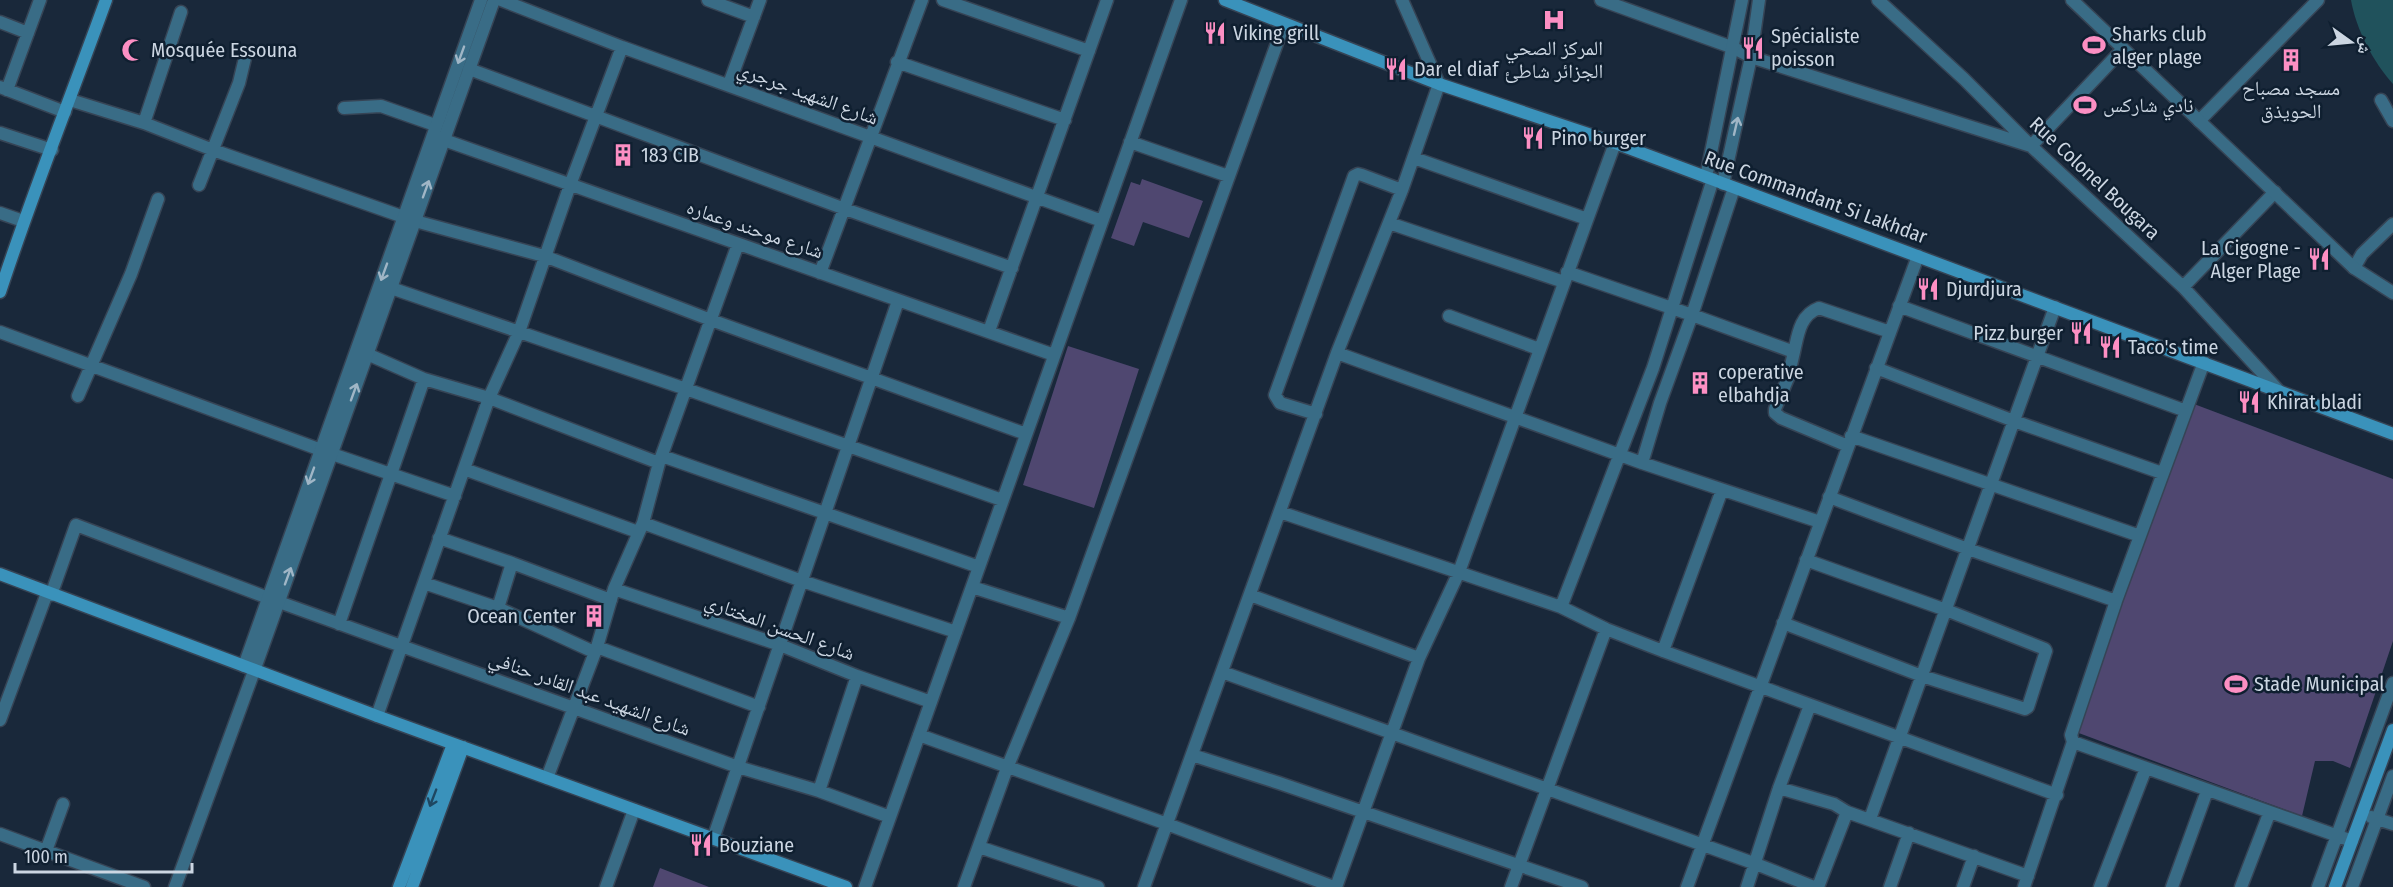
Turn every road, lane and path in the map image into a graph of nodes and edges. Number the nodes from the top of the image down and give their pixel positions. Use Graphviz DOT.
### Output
graph roads {
  1 [pos="40,0"];
  2 [pos="106,0"];
  3 [pos="481,0"];
  4 [pos="494,0"];
  5 [pos="501,0"];
  6 [pos="708,0"];
  7 [pos="760,0"];
  8 [pos="922,0"];
  9 [pos="944,0"];
  10 [pos="1107,0"];
  11 [pos="1181,0"];
  12 [pos="1225,0"];
  13 [pos="1402,0"];
  14 [pos="1601,0"];
  15 [pos="1743,0"];
  16 [pos="1759,0"];
  17 [pos="1878,0"];
  18 [pos="2072,0"];
  19 [pos="2318,0"];
  20 [pos="181,12"];
  21 [pos="754,17"];
  22 [pos="0,22"];
  23 [pos="1284,24"];
  24 [pos="28,33"];
  25 [pos="622,47"];
  26 [pos="1734,48"];
  27 [pos="2123,49"];
  28 [pos="1089,51"];
  29 [pos="1751,57"];
  30 [pos="245,58"];
  31 [pos="897,62"];
  32 [pos="469,69"];
  33 [pos="729,84"];
  34 [pos="1439,84"];
  35 [pos="3,89"];
  36 [pos="2381,100"];
  37 [pos="68,106"];
  38 [pos="344,108"];
  39 [pos="596,116"];
  40 [pos="1065,120"];
  41 [pos="2199,121"];
  42 [pos="2393,121"];
  43 [pos="144,123"];
  44 [pos="435,125"];
  45 [pos="0,133"];
  46 [pos="870,136"];
  47 [pos="444,140"];
  48 [pos="1130,142"];
  49 [pos="1615,143"];
  50 [pos="2031,146"];
  51 [pos="52,150"];
  52 [pos="213,150"];
  53 [pos="1414,158"];
  54 [pos="1228,176"];
  55 [pos="1719,182"];
  56 [pos="199,185"];
  57 [pos="570,185"];
  58 [pos="1402,190"];
  59 [pos="2275,192"];
  60 [pos="1037,197"];
  61 [pos="158,200"];
  62 [pos="844,208"];
  63 [pos="0,213"];
  64 [pos="409,219"];
  65 [pos="1587,219"];
  66 [pos="1102,220"];
  67 [pos="23,221"];
  68 [pos="1389,224"];
  69 [pos="2393,224"];
  70 [pos="738,244"];
  71 [pos="544,256"];
  72 [pos="1918,256"];
  73 [pos="1012,268"];
  74 [pos="2354,268"];
  75 [pos="820,273"];
  76 [pos="1566,277"];
  77 [pos="2183,287"];
  78 [pos="391,288"];
  79 [pos="0,292"];
  80 [pos="2393,293"];
  81 [pos="898,301"];
  82 [pos="1899,306"];
  83 [pos="2055,307"];
  84 [pos="1672,308"];
  85 [pos="1692,315"];
  86 [pos="1449,316"];
  87 [pos="711,320"];
  88 [pos="0,332"];
  89 [pos="519,332"];
  90 [pos="989,332"];
  91 [pos="1890,332"];
  92 [pos="1539,349"];
  93 [pos="1794,352"];
  94 [pos="367,354"];
  95 [pos="1337,354"];
  96 [pos="1054,355"];
  97 [pos="2037,357"];
  98 [pos="2204,362"];
  99 [pos="90,365"];
  100 [pos="1876,369"];
  101 [pos="872,376"];
  102 [pos="424,379"];
  103 [pos="686,389"];
  104 [pos="2279,391"];
  105 [pos="78,396"];
  106 [pos="489,398"];
  107 [pos="2186,411"];
  108 [pos="1316,414"];
  109 [pos="1515,416"];
  110 [pos="2014,421"];
  111 [pos="1026,434"];
  112 [pos="2393,434"];
  113 [pos="1850,441"];
  114 [pos="848,445"];
  115 [pos="326,452"];
  116 [pos="1618,454"];
  117 [pos="661,460"];
  118 [pos="1642,463"];
  119 [pos="464,469"];
  120 [pos="391,473"];
  121 [pos="2162,473"];
  122 [pos="1991,485"];
  123 [pos="1722,490"];
  124 [pos="454,496"];
  125 [pos="1829,496"];
  126 [pos="1002,500"];
  127 [pos="825,512"];
  128 [pos="1280,512"];
  129 [pos="1820,522"];
  130 [pos="640,527"];
  131 [pos="2140,536"];
  132 [pos="439,538"];
  133 [pos="1968,549"];
  134 [pos="1806,560"];
  135 [pos="512,563"];
  136 [pos="979,567"];
  137 [pos="1459,572"];
  138 [pos="0,574"];
  139 [pos="802,581"];
  140 [pos="424,583"];
  141 [pos="972,586"];
  142 [pos="49,594"];
  143 [pos="613,595"];
  144 [pos="1250,595"];
  145 [pos="273,600"];
  146 [pos="2116,601"];
  147 [pos="1561,607"];
  148 [pos="498,608"];
  149 [pos="1946,610"];
  150 [pos="1069,618"];
  151 [pos="1783,623"];
  152 [pos="339,624"];
  153 [pos="1606,629"];
  154 [pos="956,632"];
  155 [pos="402,645"];
  156 [pos="780,645"];
  157 [pos="596,649"];
  158 [pos="1663,651"];
  159 [pos="1419,658"];
  160 [pos="249,668"];
  161 [pos="1222,672"];
  162 [pos="857,676"];
  163 [pos="1922,676"];
  164 [pos="2393,682"];
  165 [pos="1761,687"];
  166 [pos="931,702"];
  167 [pos="1810,705"];
  168 [pos="759,706"];
  169 [pos="572,708"];
  170 [pos="1,715"];
  171 [pos="377,716"];
  172 [pos="2393,730"];
  173 [pos="1391,734"];
  174 [pos="919,735"];
  175 [pos="1900,738"];
  176 [pos="2073,742"];
  177 [pos="458,745"];
  178 [pos="1192,755"];
  179 [pos="738,767"];
  180 [pos="1007,768"];
  181 [pos="2146,768"];
  182 [pos="2393,776"];
  183 [pos="547,778"];
  184 [pos="1779,788"];
  185 [pos="1547,790"];
  186 [pos="819,791"];
  187 [pos="2207,791"];
  188 [pos="2057,795"];
  189 [pos="63,804"];
  190 [pos="634,810"];
  191 [pos="1363,812"];
  192 [pos="1846,812"];
  193 [pos="2269,814"];
  194 [pos="2362,814"];
  195 [pos="890,817"];
  196 [pos="1870,819"];
  197 [pos="2377,819"];
  198 [pos="1167,824"];
  199 [pos="2393,824"];
  200 [pos="1909,832"];
  201 [pos="0,834"];
  202 [pos="2338,836"];
  203 [pos="713,839"];
  204 [pos="2352,841"];
  205 [pos="1702,845"];
  206 [pos="979,847"];
  207 [pos="46,851"];
  208 [pos="1974,856"];
  209 [pos="1756,864"];
  210 [pos="1519,865"];
  211 [pos="2026,881"];
  212 [pos="144,887"];
  213 [pos="175,887"];
  214 [pos="399,887"];
  215 [pos="412,887"];
  216 [pos="606,887"];
  217 [pos="846,887"];
  218 [pos="865,887"];
  219 [pos="964,887"];
  220 [pos="1098,887"];
  221 [pos="1144,887"];
  222 [pos="1335,887"];
  223 [pos="1511,887"];
  224 [pos="1582,887"];
  225 [pos="1686,887"];
  226 [pos="1747,887"];
  227 [pos="1816,887"];
  228 [pos="1890,887"];
  229 [pos="1963,887"];
  230 [pos="2100,887"];
  231 [pos="2172,887"];
  232 [pos="2241,887"];
  233 [pos="2318,887"];
  234 [pos="2335,887"];
  235 [pos="2352,887"];
  1 -- 24 [label="street"];
  2 -- 37 [label="main road"];
  3 -- 44 [label="street, one-way"];
  4 -- 32 [label="street"];
  5 -- 25 [label="street, شارع الشهيد جرجري"];
  6 -- 21 [label="street"];
  7 -- 21 [label="street"];
  8 -- 31 [label="street"];
  9 -- 28 [label="street"];
  10 -- 28 [label="street"];
  11 -- 48 [label="street"];
  12 -- 23 [label="main road, Rue Commandant Si Lakhdar"];
  13 -- 34 [label="street"];
  14 -- 26 [label="street"];
  15 -- 26 [label="street"];
  16 -- 29 [label="street"];
  17 -- 50 [label="street, Rue Colonel Bougara"];
  18 -- 27 [label="street"];
  19 -- 41 [label="street"];
  20 -- 43 [label="street"];
  21 -- 33 [label="street"];
  22 -- 24 [label="street"];
  23 -- 34 [label="main road, Rue Commandant Si Lakhdar"];
  23 -- 54 [label="street"];
  24 -- 35 [label="street"];
  25 -- 33 [label="street, شارع الشهيد جرجري"];
  25 -- 39 [label="street"];
  26 -- 29 [label="street"];
  26 -- 55 [label="street"];
  27 -- 41 [label="street"];
  27 -- 50 [label="street"];
  28 -- 40 [label="street"];
  29 -- 50 [label="street"];
  55 -- 29 [label="street, one-way"];
  30 -- 52 [label="street"];
  31 -- 40 [label="street"];
  31 -- 46 [label="street"];
  32 -- 39 [label="street"];
  32 -- 47 [label="street"];
  33 -- 46 [label="street, شارع الشهيد جرجري"];
  34 -- 49 [label="main road, Rue Commandant Si Lakhdar"];
  34 -- 53 [label="street"];
  35 -- 37 [label="street"];
  36 -- 42 [label="street"];
  37 -- 43 [label="street"];
  37 -- 51 [label="main road"];
  38 -- 44 [label="street"];
  39 -- 57 [label="street"];
  39 -- 62 [label="street"];
  40 -- 60 [label="street"];
  41 -- 59 [label="street"];
  43 -- 52 [label="street"];
  44 -- 64 [label="street"];
  45 -- 51 [label="street"];
  46 -- 60 [label="street, شارع الشهيد جرجري"];
  46 -- 62 [label="street"];
  47 -- 57 [label="street, شارع موحند وعماره"];
  64 -- 47 [label="street, one-way"];
  48 -- 54 [label="street"];
  48 -- 66 [label="street"];
  49 -- 55 [label="main road, Rue Commandant Si Lakhdar"];
  49 -- 65 [label="street"];
  50 -- 77 [label="street, Rue Colonel Bougara"];
  51 -- 67 [label="main road"];
  52 -- 56 [label="street"];
  52 -- 64 [label="street"];
  53 -- 58 [label="street"];
  53 -- 65 [label="street"];
  54 -- 150 [label="street"];
  55 -- 72 [label="main road, Rue Commandant Si Lakhdar"];
  55 -- 84 [label="street"];
  55 -- 85 [label="street"];
  57 -- 70 [label="street, شارع موحند وعماره"];
  57 -- 71 [label="street"];
  58 -- 68 [label="street"];
  58 -- 108 [label="street"];
  59 -- 74 [label="street"];
  59 -- 77 [label="street"];
  60 -- 66 [label="street, شارع الشهيد جرجري"];
  60 -- 73 [label="street"];
  61 -- 99 [label="street"];
  62 -- 73 [label="street"];
  62 -- 75 [label="street"];
  63 -- 67 [label="street"];
  64 -- 71 [label="street"];
  64 -- 78 [label="street"];
  64 -- 115 [label="street, one-way"];
  65 -- 76 [label="street"];
  66 -- 96 [label="street"];
  67 -- 79 [label="main road"];
  68 -- 76 [label="street"];
  68 -- 95 [label="street"];
  69 -- 74 [label="street"];
  70 -- 75 [label="street, شارع موحند وعماره"];
  70 -- 87 [label="street"];
  71 -- 87 [label="street"];
  71 -- 89 [label="street"];
  72 -- 82 [label="street"];
  72 -- 83 [label="main road, Rue Commandant Si Lakhdar"];
  73 -- 90 [label="street"];
  74 -- 80 [label="street"];
  75 -- 81 [label="street, شارع موحند وعماره"];
  76 -- 84 [label="street"];
  76 -- 92 [label="street"];
  77 -- 104 [label="street, Rue Colonel Bougara"];
  78 -- 89 [label="street"];
  78 -- 94 [label="street"];
  81 -- 90 [label="street, شارع موحند وعماره"];
  81 -- 101 [label="street"];
  82 -- 91 [label="street"];
  82 -- 97 [label="street"];
  83 -- 97 [label="street"];
  83 -- 98 [label="main road, Rue Commandant Si Lakhdar"];
  84 -- 85 [label="street"];
  84 -- 116 [label="street"];
  85 -- 93 [label="street"];
  85 -- 118 [label="street"];
  86 -- 92 [label="street"];
  87 -- 101 [label="street"];
  87 -- 103 [label="street"];
  88 -- 99 [label="street"];
  89 -- 103 [label="street"];
  89 -- 106 [label="street"];
  90 -- 96 [label="street, شارع موحند وعماره"];
  91 -- 93 [label="street"];
  91 -- 100 [label="street"];
  92 -- 109 [label="street"];
  93 -- 113 [label="street"];
  94 -- 102 [label="street"];
  115 -- 94 [label="street, one-way"];
  95 -- 108 [label="street"];
  95 -- 109 [label="street"];
  96 -- 111 [label="street"];
  97 -- 107 [label="street"];
  97 -- 110 [label="street"];
  98 -- 104 [label="main road, Rue Commandant Si Lakhdar"];
  98 -- 107 [label="street"];
  99 -- 105 [label="street"];
  99 -- 115 [label="street"];
  100 -- 110 [label="street"];
  100 -- 113 [label="street"];
  101 -- 111 [label="street"];
  101 -- 114 [label="street"];
  102 -- 106 [label="street"];
  102 -- 120 [label="street"];
  103 -- 114 [label="street"];
  103 -- 117 [label="street"];
  104 -- 112 [label="main road, Rue Commandant Si Lakhdar"];
  106 -- 117 [label="street"];
  106 -- 119 [label="street"];
  107 -- 121 [label="street"];
  108 -- 128 [label="street"];
  109 -- 116 [label="street"];
  109 -- 137 [label="street"];
  110 -- 121 [label="street"];
  110 -- 122 [label="street"];
  111 -- 126 [label="street"];
  113 -- 122 [label="street"];
  113 -- 125 [label="street"];
  114 -- 126 [label="street"];
  114 -- 127 [label="street"];
  115 -- 120 [label="street"];
  115 -- 145 [label="street"];
  116 -- 118 [label="street"];
  116 -- 147 [label="street"];
  117 -- 127 [label="street"];
  117 -- 130 [label="street"];
  118 -- 123 [label="street"];
  119 -- 124 [label="street"];
  119 -- 130 [label="street"];
  120 -- 124 [label="street"];
  120 -- 152 [label="street"];
  121 -- 131 [label="street"];
  122 -- 131 [label="street"];
  122 -- 133 [label="street"];
  123 -- 129 [label="street"];
  123 -- 158 [label="street"];
  124 -- 132 [label="street"];
  125 -- 129 [label="street"];
  125 -- 133 [label="street"];
  126 -- 136 [label="street"];
  127 -- 136 [label="street"];
  127 -- 139 [label="street"];
  128 -- 137 [label="street"];
  128 -- 144 [label="street"];
  129 -- 134 [label="street"];
  130 -- 139 [label="street"];
  130 -- 143 [label="street"];
  131 -- 146 [label="street"];
  132 -- 135 [label="street, شارع الحسن المختاري"];
  132 -- 140 [label="street"];
  133 -- 146 [label="street"];
  133 -- 149 [label="street"];
  134 -- 149 [label="street"];
  134 -- 151 [label="street"];
  135 -- 143 [label="street, شارع الحسن المختاري"];
  135 -- 148 [label="street"];
  136 -- 141 [label="street"];
  137 -- 147 [label="street"];
  137 -- 159 [label="street"];
  138 -- 142 [label="main road"];
  139 -- 154 [label="street"];
  139 -- 156 [label="street"];
  140 -- 148 [label="street"];
  140 -- 155 [label="street"];
  141 -- 150 [label="street"];
  141 -- 154 [label="street"];
  142 -- 145 [label="street, شارع الشهيد عبد القادر حنافي"];
  142 -- 160 [label="main road"];
  142 -- 170 [label="street"];
  143 -- 156 [label="street, شارع الحسن المختاري"];
  143 -- 157 [label="street"];
  144 -- 159 [label="street"];
  144 -- 161 [label="street"];
  145 -- 152 [label="street, شارع الشهيد عبد القادر حنافي"];
  145 -- 160 [label="street"];
  146 -- 176 [label="street"];
  147 -- 153 [label="street"];
  148 -- 157 [label="street"];
  149 -- 163 [label="street"];
  149 -- 163 [label="street"];
  150 -- 180 [label="street"];
  151 -- 163 [label="street"];
  151 -- 165 [label="street"];
  152 -- 155 [label="street, شارع الشهيد عبد القادر حنافي"];
  153 -- 158 [label="street"];
  153 -- 185 [label="street"];
  154 -- 166 [label="street"];
  155 -- 169 [label="street, شارع الشهيد عبد القادر حنافي"];
  155 -- 171 [label="street"];
  156 -- 162 [label="street, شارع الحسن المختاري"];
  156 -- 168 [label="street"];
  157 -- 168 [label="street"];
  157 -- 169 [label="street"];
  158 -- 165 [label="street"];
  159 -- 173 [label="street"];
  160 -- 171 [label="main road"];
  160 -- 213 [label="street"];
  161 -- 173 [label="street"];
  161 -- 178 [label="street"];
  162 -- 166 [label="street, شارع الحسن المختاري"];
  162 -- 186 [label="street"];
  163 -- 175 [label="street"];
  164 -- 202 [label="street"];
  165 -- 167 [label="street"];
  165 -- 205 [label="street"];
  166 -- 174 [label="street"];
  167 -- 175 [label="street"];
  167 -- 184 [label="street"];
  168 -- 179 [label="street"];
  169 -- 179 [label="street, شارع الشهيد عبد القادر حنافي"];
  169 -- 183 [label="street"];
  171 -- 177 [label="main road"];
  172 -- 194 [label="main road"];
  173 -- 185 [label="street"];
  173 -- 191 [label="street"];
  174 -- 180 [label="street"];
  174 -- 195 [label="street"];
  175 -- 188 [label="street"];
  175 -- 196 [label="street"];
  176 -- 181 [label="street"];
  176 -- 188 [label="street"];
  177 -- 183 [label="main road"];
  177 -- 214 [label="main road, one-way"];
  177 -- 215 [label="main road"];
  178 -- 191 [label="street"];
  178 -- 198 [label="street"];
  179 -- 186 [label="street, شارع الشهيد عبد القادر حنافي"];
  179 -- 203 [label="street"];
  180 -- 198 [label="street"];
  180 -- 206 [label="street"];
  181 -- 187 [label="street"];
  181 -- 230 [label="street"];
  182 -- 197 [label="street"];
  183 -- 190 [label="main road"];
  184 -- 192 [label="street"];
  184 -- 209 [label="street"];
  185 -- 205 [label="street"];
  185 -- 210 [label="street"];
  186 -- 195 [label="street, شارع الشهيد عبد القادر حنافي"];
  187 -- 193 [label="street"];
  187 -- 231 [label="street"];
  188 -- 211 [label="street"];
  189 -- 207 [label="street"];
  190 -- 203 [label="main road"];
  190 -- 216 [label="street"];
  191 -- 210 [label="street"];
  191 -- 222 [label="street"];
  192 -- 196 [label="street"];
  192 -- 227 [label="street"];
  193 -- 202 [label="street"];
  193 -- 232 [label="street"];
  194 -- 197 [label="street"];
  194 -- 204 [label="main road"];
  195 -- 218 [label="street"];
  196 -- 200 [label="street"];
  197 -- 199 [label="street"];
  197 -- 235 [label="street"];
  198 -- 221 [label="street"];
  198 -- 222 [label="street"];
  200 -- 208 [label="street"];
  200 -- 228 [label="street"];
  201 -- 207 [label="street"];
  202 -- 204 [label="street"];
  202 -- 233 [label="street"];
  203 -- 217 [label="main road"];
  204 -- 234 [label="main road"];
  205 -- 209 [label="street"];
  205 -- 225 [label="street"];
  206 -- 219 [label="street"];
  206 -- 220 [label="street"];
  207 -- 212 [label="street"];
  208 -- 211 [label="street"];
  208 -- 229 [label="street"];
  209 -- 226 [label="street"];
  209 -- 227 [label="street"];
  210 -- 223 [label="street"];
  210 -- 224 [label="street"];
}
